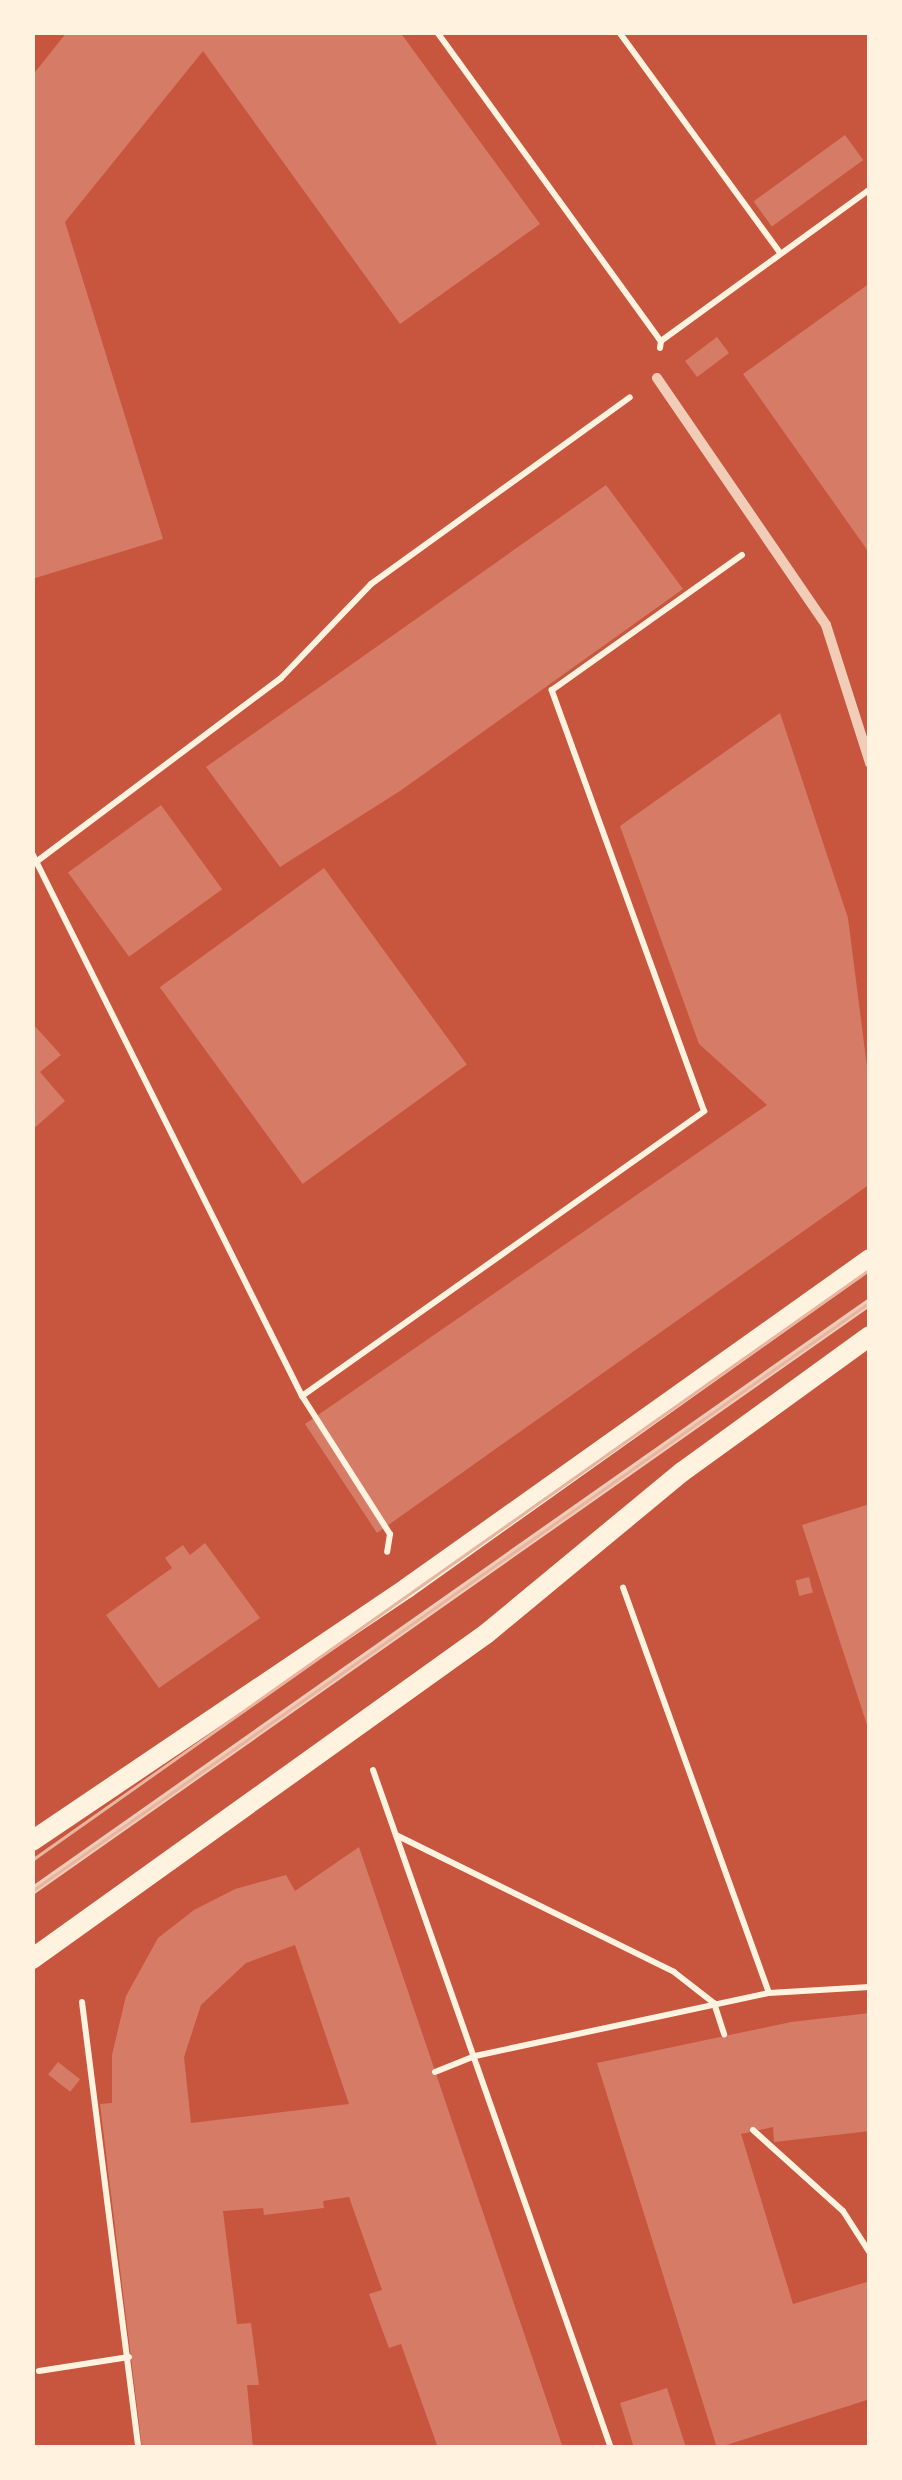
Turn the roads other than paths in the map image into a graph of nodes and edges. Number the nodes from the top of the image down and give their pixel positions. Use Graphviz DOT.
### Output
graph roads {
  1 [pos="657,378"];
  2 [pos="870,763"];
  3 [pos="870,1259"];
  4 [pos="870,1302"];
  5 [pos="870,1336"];
  6 [pos="32,1841"];
  7 [pos="32,1891"];
  8 [pos="32,1959"];
  1 -- 2 [label="street"];
  3 -- 6 [label="main road"];
  4 -- 7 [label="lane"];
  5 -- 8 [label="main road"];
}
